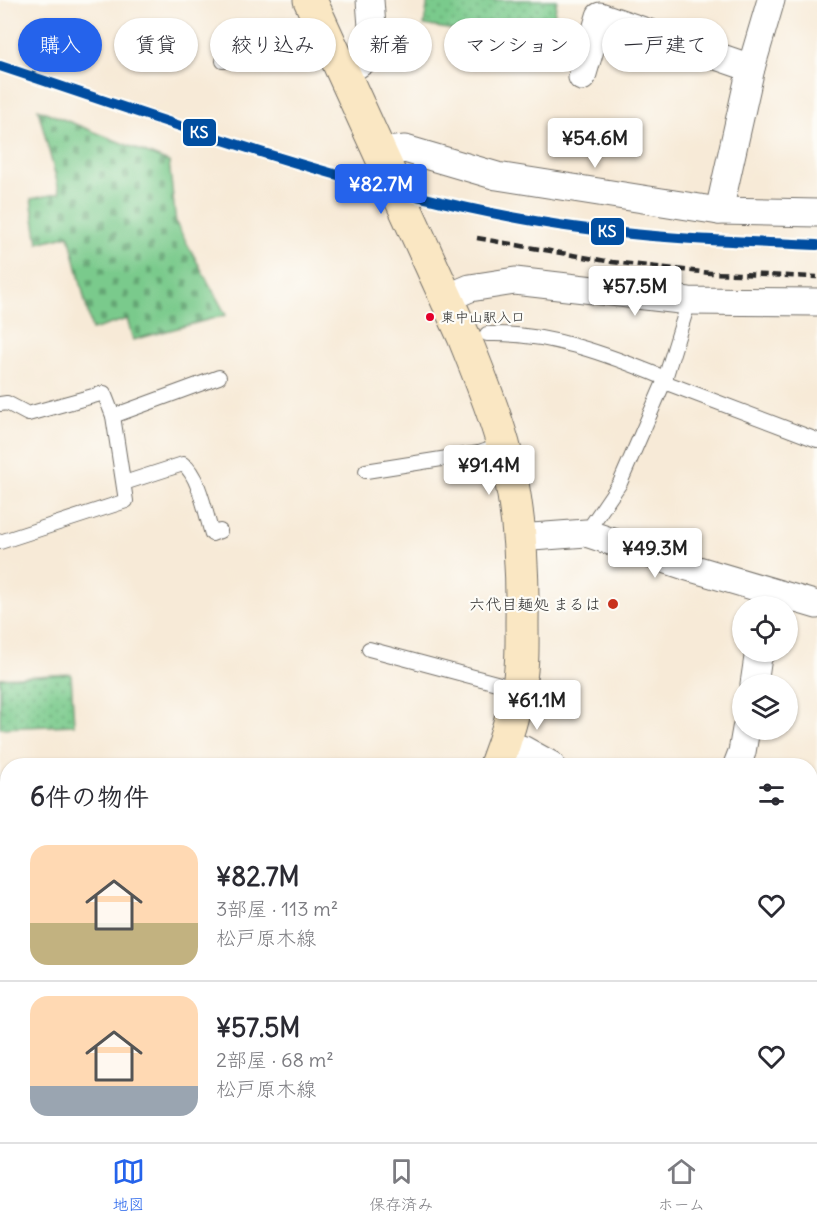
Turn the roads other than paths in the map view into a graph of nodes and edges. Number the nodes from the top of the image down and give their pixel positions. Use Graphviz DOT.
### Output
graph roads {
  1 [pos="310,0"];
  2 [pos="370,0"];
  3 [pos="771,0"];
  4 [pos="338,60"];
  5 [pos="751,68"];
  6 [pos="582,77"];
  7 [pos="384,160"];
  8 [pos="719,211"];
  9 [pos="817,213"];
  10 [pos="447,298"];
  11 [pos="689,301"];
  12 [pos="817,302"];
  13 [pos="487,334"];
  14 [pos="219,377"];
  15 [pos="665,380"];
  16 [pos="0,404"];
  17 [pos="113,416"];
  18 [pos="817,440"];
  19 [pos="503,445"];
  20 [pos="366,471"];
  21 [pos="124,483"];
  22 [pos="220,531"];
  23 [pos="586,533"];
  24 [pos="519,538"];
  25 [pos="0,542"];
  26 [pos="799,603"];
  27 [pos="369,649"];
  28 [pos="519,689"];
  29 [pos="744,740"];
  30 [pos="500,754"];
  31 [pos="538,758"];
  32 [pos="740,758"];
  1 -- 4 [label="main road"];
  2 -- 4 [label="street"];
  3 -- 5 [label="street"];
  4 -- 7 [label="main road"];
  5 -- 6 [label="street"];
  5 -- 8 [label="street"];
  7 -- 8 [label="street"];
  7 -- 10 [label="main road"];
  8 -- 9 [label="street"];
  10 -- 11 [label="street"];
  10 -- 19 [label="main road"];
  11 -- 12 [label="street"];
  11 -- 15 [label="lane"];
  13 -- 15 [label="lane"];
  14 -- 17 [label="lane"];
  15 -- 18 [label="lane"];
  15 -- 23 [label="lane"];
  16 -- 17 [label="lane"];
  17 -- 21 [label="lane"];
  19 -- 20 [label="lane"];
  19 -- 24 [label="main road"];
  21 -- 22 [label="lane"];
  21 -- 25 [label="lane"];
  23 -- 24 [label="street"];
  23 -- 26 [label="street"];
  24 -- 28 [label="main road"];
  27 -- 28 [label="lane"];
  28 -- 30 [label="main road"];
  29 -- 32 [label="street"];
  30 -- 31 [label="street"];
}
